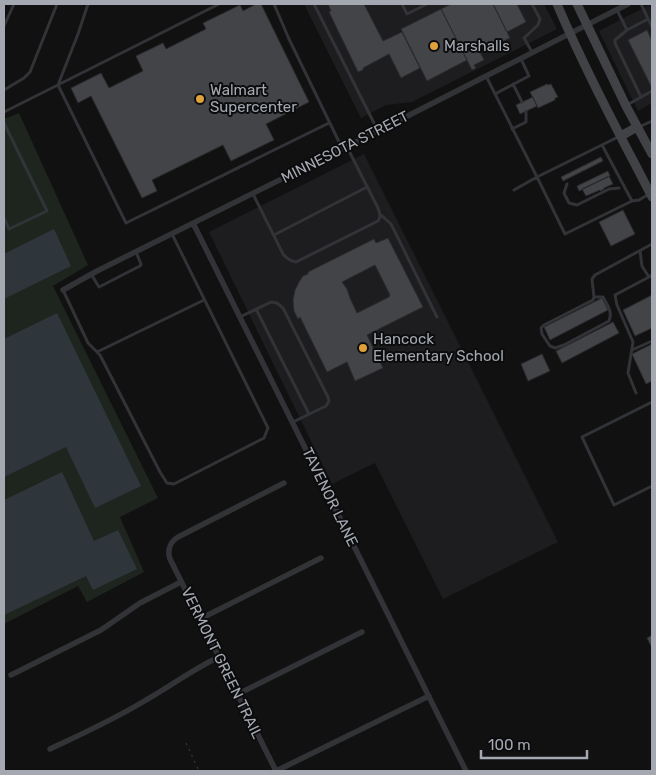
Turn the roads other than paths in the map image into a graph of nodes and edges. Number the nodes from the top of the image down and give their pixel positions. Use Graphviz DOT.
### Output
graph roads {
  1 [pos="14,4"];
  2 [pos="57,4"];
  3 [pos="88,4"];
  4 [pos="219,4"];
  5 [pos="274,4"];
  6 [pos="314,4"];
  7 [pos="402,4"];
  8 [pos="427,4"];
  9 [pos="532,4"];
  10 [pos="557,4"];
  11 [pos="577,4"];
  12 [pos="628,4"];
  13 [pos="641,4"];
  14 [pos="617,9"];
  15 [pos="648,19"];
  16 [pos="587,25"];
  17 [pos="4,26"];
  18 [pos="652,27"];
  19 [pos="626,30"];
  20 [pos="570,33"];
  21 [pos="532,53"];
  22 [pos="520,59"];
  23 [pos="486,76"];
  24 [pos="513,84"];
  25 [pos="58,85"];
  26 [pos="4,90"];
  27 [pos="652,91"];
  28 [pos="495,94"];
  29 [pos="641,97"];
  30 [pos="522,102"];
  31 [pos="626,106"];
  32 [pos="526,111"];
  33 [pos="4,112"];
  34 [pos="652,120"];
  35 [pos="329,122"];
  36 [pos="4,123"];
  37 [pos="637,127"];
  38 [pos="512,128"];
  39 [pos="5,131"];
  40 [pos="378,131"];
  41 [pos="620,136"];
  42 [pos="602,145"];
  43 [pos="345,148"];
  44 [pos="652,154"];
  45 [pos="537,178"];
  46 [pos="567,184"];
  47 [pos="367,188"];
  48 [pos="619,188"];
  49 [pos="514,190"];
  50 [pos="253,193"];
  51 [pos="652,195"];
  52 [pos="632,201"];
  53 [pos="380,214"];
  54 [pos="4,218"];
  55 [pos="193,223"];
  56 [pos="171,234"];
  57 [pos="274,235"];
  58 [pos="652,244"];
  59 [pos="640,251"];
  60 [pos="136,252"];
  61 [pos="91,274"];
  62 [pos="650,276"];
  63 [pos="62,290"];
  64 [pos="594,297"];
  65 [pos="204,300"];
  66 [pos="256,309"];
  67 [pos="240,317"];
  68 [pos="437,317"];
  69 [pos="652,341"];
  70 [pos="631,350"];
  71 [pos="97,352"];
  72 [pos="636,393"];
  73 [pos="652,402"];
  74 [pos="309,414"];
  75 [pos="292,422"];
  76 [pos="284,483"];
  77 [pos="652,486"];
  78 [pos="322,558"];
  79 [pos="181,582"];
  80 [pos="200,620"];
  81 [pos="362,632"];
  82 [pos="219,657"];
  83 [pos="11,676"];
  84 [pos="238,694"];
  85 [pos="429,696"];
  86 [pos="50,750"];
  87 [pos="276,771"];
  88 [pos="466,771"];
  1 -- 17 [label="lane"];
  2 -- 26 [label="lane"];
  3 -- 25 [label="lane"];
  4 -- 25 [label="lane"];
  5 -- 35 [label="lane"];
  6 -- 40 [label="lane"];
  7 -- 8 [label="lane"];
  9 -- 21 [label="lane"];
  10 -- 20 [label="main road"];
  11 -- 16 [label="main road"];
  12 -- 14 [label="street, MINNESOTA STREET"];
  13 -- 15 [label="lane"];
  14 -- 16 [label="street, MINNESOTA STREET"];
  14 -- 19 [label="lane"];
  15 -- 18 [label="lane"];
  15 -- 19 [label="lane"];
  16 -- 20 [label="street, MINNESOTA STREET"];
  16 -- 31 [label="main road"];
  19 -- 29 [label="lane"];
  20 -- 21 [label="street, MINNESOTA STREET"];
  20 -- 41 [label="main road"];
  21 -- 22 [label="street, MINNESOTA STREET"];
  22 -- 23 [label="street, MINNESOTA STREET"];
  22 -- 24 [label="lane"];
  23 -- 28 [label="lane"];
  23 -- 40 [label="street, MINNESOTA STREET"];
  24 -- 28 [label="lane"];
  24 -- 30 [label="lane"];
  25 -- 33 [label="lane"];
  25 -- 35 [label="lane"];
  27 -- 29 [label="lane"];
  28 -- 38 [label="lane"];
  29 -- 31 [label="lane"];
  31 -- 37 [label="main road"];
  32 -- 38 [label="lane"];
  34 -- 37 [label="lane"];
  35 -- 43 [label="lane"];
  36 -- 39 [label="lane"];
  37 -- 41 [label="main road"];
  37 -- 44 [label="main road"];
  38 -- 45 [label="lane"];
  39 -- 54 [label="lane"];
  40 -- 43 [label="street, MINNESOTA STREET"];
  41 -- 42 [label="lane"];
  41 -- 51 [label="main road"];
  42 -- 45 [label="lane"];
  42 -- 52 [label="lane"];
  43 -- 47 [label="lane"];
  43 -- 50 [label="street, MINNESOTA STREET"];
  45 -- 49 [label="lane"];
  45 -- 52 [label="lane"];
  46 -- 48 [label="lane"];
  47 -- 53 [label="lane"];
  47 -- 57 [label="lane"];
  50 -- 55 [label="street, MINNESOTA STREET"];
  50 -- 57 [label="lane"];
  51 -- 52 [label="lane"];
  53 -- 57 [label="lane"];
  53 -- 68 [label="lane"];
  55 -- 56 [label="street, MINNESOTA STREET"];
  55 -- 67 [label="street, TAVENOR LANE"];
  56 -- 60 [label="street, MINNESOTA STREET"];
  56 -- 65 [label="lane"];
  58 -- 59 [label="lane"];
  59 -- 62 [label="lane"];
  59 -- 64 [label="lane"];
  60 -- 61 [label="street, MINNESOTA STREET"];
  60 -- 61 [label="lane"];
  61 -- 63 [label="street, MINNESOTA STREET"];
  62 -- 70 [label="lane"];
  63 -- 71 [label="lane"];
  64 -- 64 [label="lane"];
  65 -- 71 [label="lane"];
  65 -- 71 [label="lane"];
  66 -- 67 [label="lane"];
  66 -- 74 [label="lane"];
  66 -- 74 [label="lane"];
  67 -- 75 [label="street, TAVENOR LANE"];
  69 -- 70 [label="lane"];
  70 -- 72 [label="lane"];
  73 -- 77 [label="lane"];
  74 -- 75 [label="lane"];
  75 -- 85 [label="street, TAVENOR LANE"];
  76 -- 79 [label="street, VERMONT GREEN TRAIL"];
  78 -- 80 [label="street"];
  79 -- 80 [label="street, VERMONT GREEN TRAIL"];
  79 -- 83 [label="street"];
  80 -- 82 [label="street, VERMONT GREEN TRAIL"];
  81 -- 84 [label="street"];
  82 -- 84 [label="street, VERMONT GREEN TRAIL"];
  82 -- 86 [label="street"];
  84 -- 87 [label="street, VERMONT GREEN TRAIL"];
  85 -- 87 [label="street"];
  85 -- 88 [label="street, TAVENOR LANE"];
}
